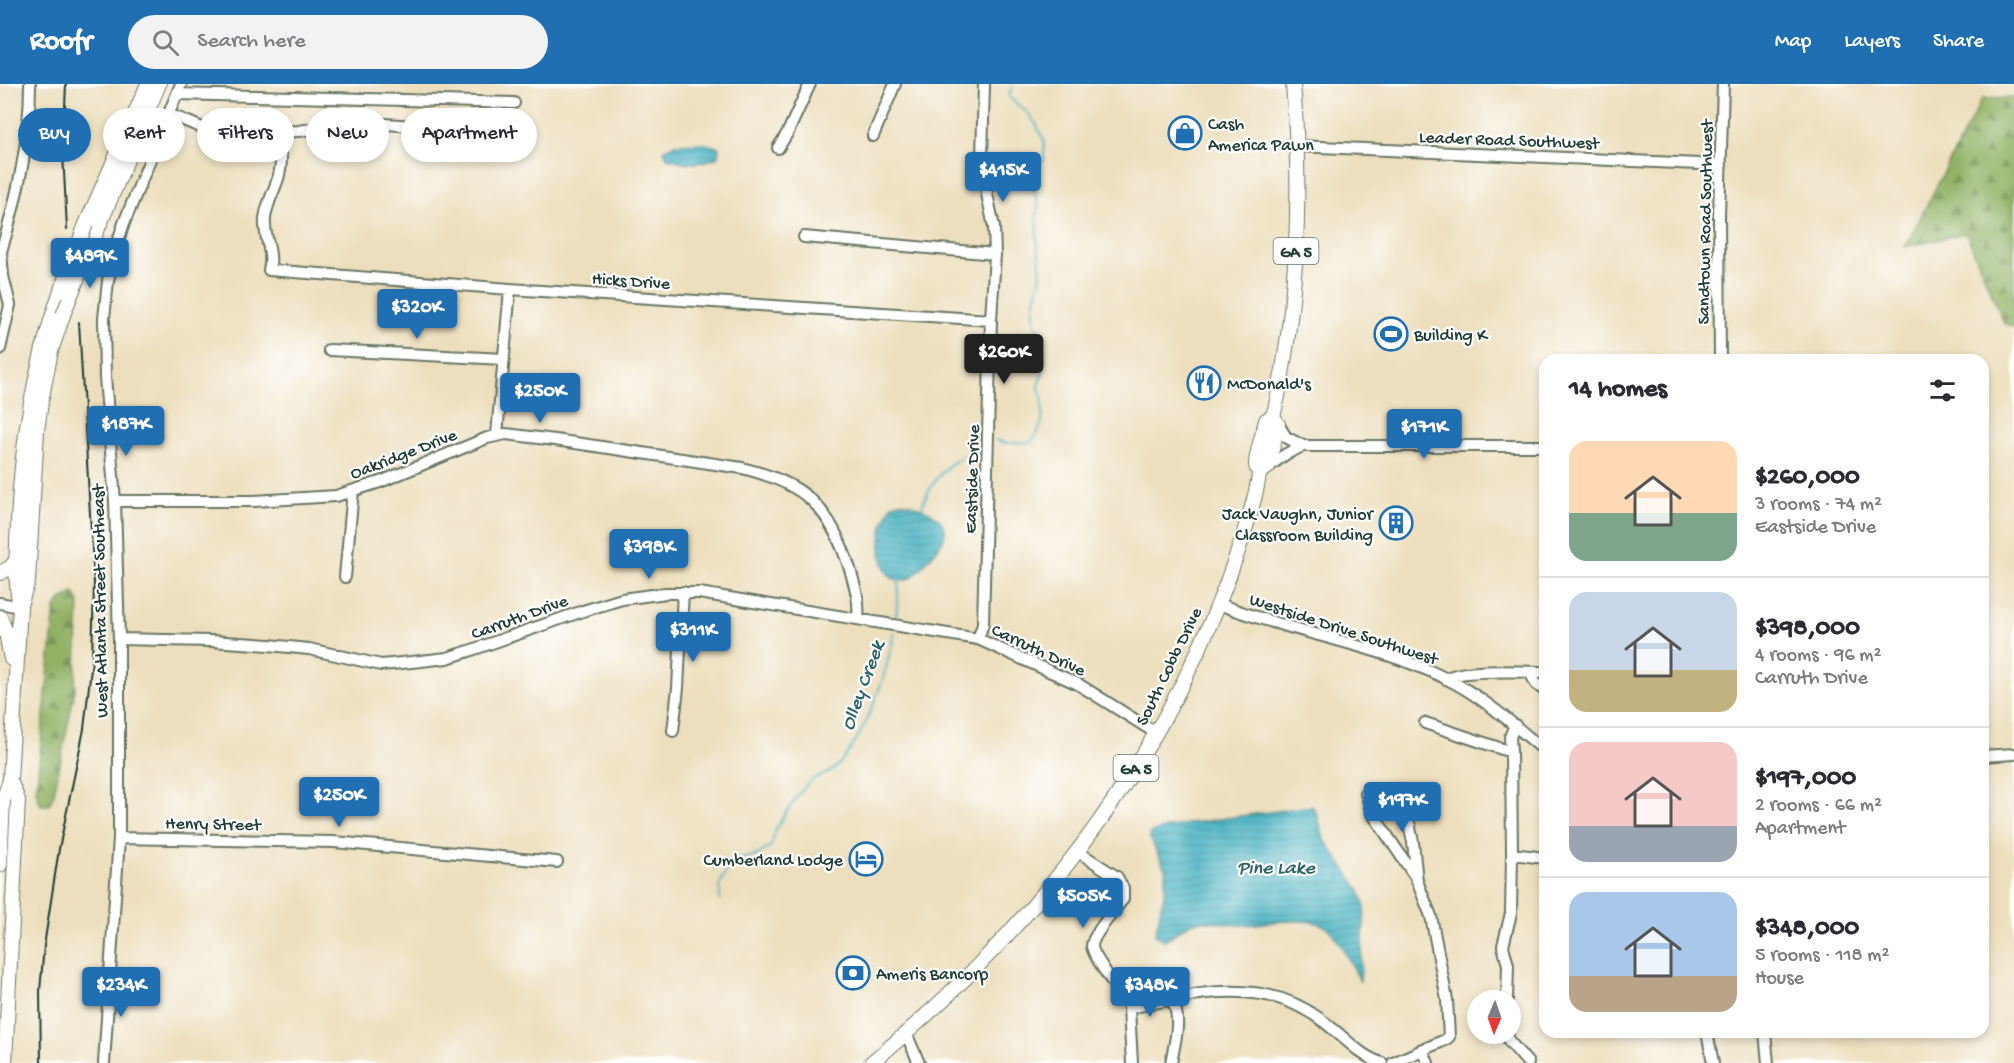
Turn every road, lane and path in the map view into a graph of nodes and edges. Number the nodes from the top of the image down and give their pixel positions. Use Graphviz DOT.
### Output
graph roads {
  1 [pos="30,84"];
  2 [pos="148,84"];
  3 [pos="159,84"];
  4 [pos="810,84"];
  5 [pos="895,84"];
  6 [pos="984,84"];
  7 [pos="1293,84"];
  8 [pos="1723,84"];
  9 [pos="179,89"];
  10 [pos="514,103"];
  11 [pos="171,108"];
  12 [pos="185,121"];
  13 [pos="401,125"];
  14 [pos="873,136"];
  15 [pos="1297,146"];
  16 [pos="778,148"];
  17 [pos="149,162"];
  18 [pos="281,162"];
  19 [pos="1721,165"];
  20 [pos="804,237"];
  21 [pos="1,253"];
  22 [pos="995,254"];
  23 [pos="510,289"];
  24 [pos="991,320"];
  25 [pos="0,348"];
  26 [pos="329,350"];
  27 [pos="1720,354"];
  28 [pos="504,359"];
  29 [pos="1276,420"];
  30 [pos="497,435"];
  31 [pos="1303,446"];
  32 [pos="1539,446"];
  33 [pos="1263,470"];
  34 [pos="353,491"];
  35 [pos="115,501"];
  36 [pos="16,560"];
  37 [pos="0,573"];
  38 [pos="345,577"];
  39 [pos="683,592"];
  40 [pos="0,603"];
  41 [pos="1219,604"];
  42 [pos="20,607"];
  43 [pos="0,617"];
  44 [pos="858,619"];
  45 [pos="119,639"];
  46 [pos="978,639"];
  47 [pos="1530,672"];
  48 [pos="1539,672"];
  49 [pos="1446,679"];
  50 [pos="15,686"];
  51 [pos="1539,686"];
  52 [pos="1425,723"];
  53 [pos="1515,725"];
  54 [pos="673,731"];
  55 [pos="1156,733"];
  56 [pos="1539,746"];
  57 [pos="1511,752"];
  58 [pos="2014,754"];
  59 [pos="1989,756"];
  60 [pos="10,780"];
  61 [pos="1402,790"];
  62 [pos="1366,793"];
  63 [pos="1,819"];
  64 [pos="119,838"];
  65 [pos="1077,851"];
  66 [pos="1512,854"];
  67 [pos="1539,857"];
  68 [pos="557,862"];
  69 [pos="0,865"];
  70 [pos="1417,881"];
  71 [pos="1507,990"];
  72 [pos="1173,1003"];
  73 [pos="1130,1008"];
  74 [pos="906,1033"];
  75 [pos="1708,1038"];
  76 [pos="1766,1038"];
  77 [pos="1512,1044"];
  78 [pos="1422,1049"];
  79 [pos="5,1063"];
  80 [pos="104,1063"];
  81 [pos="871,1063"];
  82 [pos="919,1063"];
  83 [pos="1131,1063"];
  84 [pos="1171,1063"];
  85 [pos="1382,1063"];
  86 [pos="1393,1063"];
  87 [pos="1428,1063"];
  88 [pos="1528,1063"];
  89 [pos="1713,1063"];
  90 [pos="1768,1063"];
  1 -- 21 [label="street"];
  2 -- 36 [label="main road, bridge"];
  3 -- 42 [label="main road, bridge"];
  4 -- 16 [label="street"];
  5 -- 14 [label="street"];
  6 -- 22 [label="street, Eastside Drive"];
  7 -- 15 [label="main road, South Cobb Drive / GA 5"];
  8 -- 19 [label="street, Sandtown Road Southwest"];
  9 -- 10 [label="street"];
  9 -- 11 [label="street, West Atlanta Street Southeast"];
  12 -- 13 [label="street"];
  15 -- 19 [label="street, Leader Road Southwest"];
  15 -- 29 [label="main road, South Cobb Drive / GA 5"];
  17 -- 35 [label="street, West Atlanta Street Southeast"];
  18 -- 23 [label="street, Hicks Drive"];
  19 -- 27 [label="street, Sandtown Road Southwest"];
  20 -- 22 [label="street"];
  21 -- 25 [label="street"];
  22 -- 24 [label="street, Eastside Drive"];
  23 -- 24 [label="street, Hicks Drive"];
  23 -- 28 [label="street"];
  24 -- 46 [label="street, Eastside Drive"];
  26 -- 28 [label="street"];
  28 -- 30 [label="street"];
  29 -- 31 [label="street"];
  29 -- 33 [label="main road, South Cobb Drive / GA 5"];
  30 -- 34 [label="street, Oakridge Drive"];
  30 -- 44 [label="street, Oakridge Drive"];
  31 -- 32 [label="street"];
  31 -- 33 [label="street"];
  33 -- 41 [label="main road, South Cobb Drive / GA 5"];
  34 -- 35 [label="street, Oakridge Drive"];
  34 -- 38 [label="street"];
  35 -- 45 [label="street, West Atlanta Street Southeast"];
  36 -- 37 [label="main road"];
  36 -- 42 [label="main road"];
  39 -- 44 [label="street, Carruth Drive"];
  39 -- 45 [label="street, Carruth Drive"];
  39 -- 54 [label="street"];
  40 -- 42 [label="street"];
  41 -- 49 [label="street, Westside Drive Southwest"];
  41 -- 55 [label="main road, South Cobb Drive / GA 5"];
  42 -- 50 [label="main road"];
  43 -- 50 [label="main road"];
  44 -- 46 [label="street, Carruth Drive"];
  45 -- 64 [label="street, West Atlanta Street Southeast"];
  46 -- 55 [label="street, Carruth Drive"];
  47 -- 48 [label="street"];
  47 -- 49 [label="street"];
  47 -- 51 [label="street"];
  49 -- 53 [label="street, Westside Drive Southwest"];
  50 -- 60 [label="main road"];
  52 -- 57 [label="street"];
  53 -- 56 [label="street, Westside Drive Southwest"];
  53 -- 57 [label="street"];
  55 -- 65 [label="main road, South Cobb Drive / GA 5"];
  57 -- 66 [label="street"];
  58 -- 59 [label="street"];
  60 -- 63 [label="main road"];
  60 -- 79 [label="main road"];
  61 -- 70 [label="street"];
  62 -- 70 [label="street"];
  63 -- 69 [label="main road"];
  64 -- 68 [label="street, Henry Street"];
  64 -- 80 [label="street, West Atlanta Street Southeast"];
  65 -- 73 [label="street"];
  65 -- 74 [label="main road, South Cobb Drive / GA 5"];
  66 -- 67 [label="street"];
  66 -- 71 [label="street"];
  70 -- 78 [label="street"];
  72 -- 73 [label="street"];
  72 -- 84 [label="street"];
  72 -- 85 [label="street"];
  73 -- 83 [label="street"];
  74 -- 81 [label="main road, South Cobb Drive / GA 5"];
  74 -- 82 [label="street"];
  75 -- 89 [label="street"];
  76 -- 90 [label="street"];
  77 -- 88 [label="street"];
  78 -- 86 [label="street"];
  78 -- 87 [label="street"];
}
